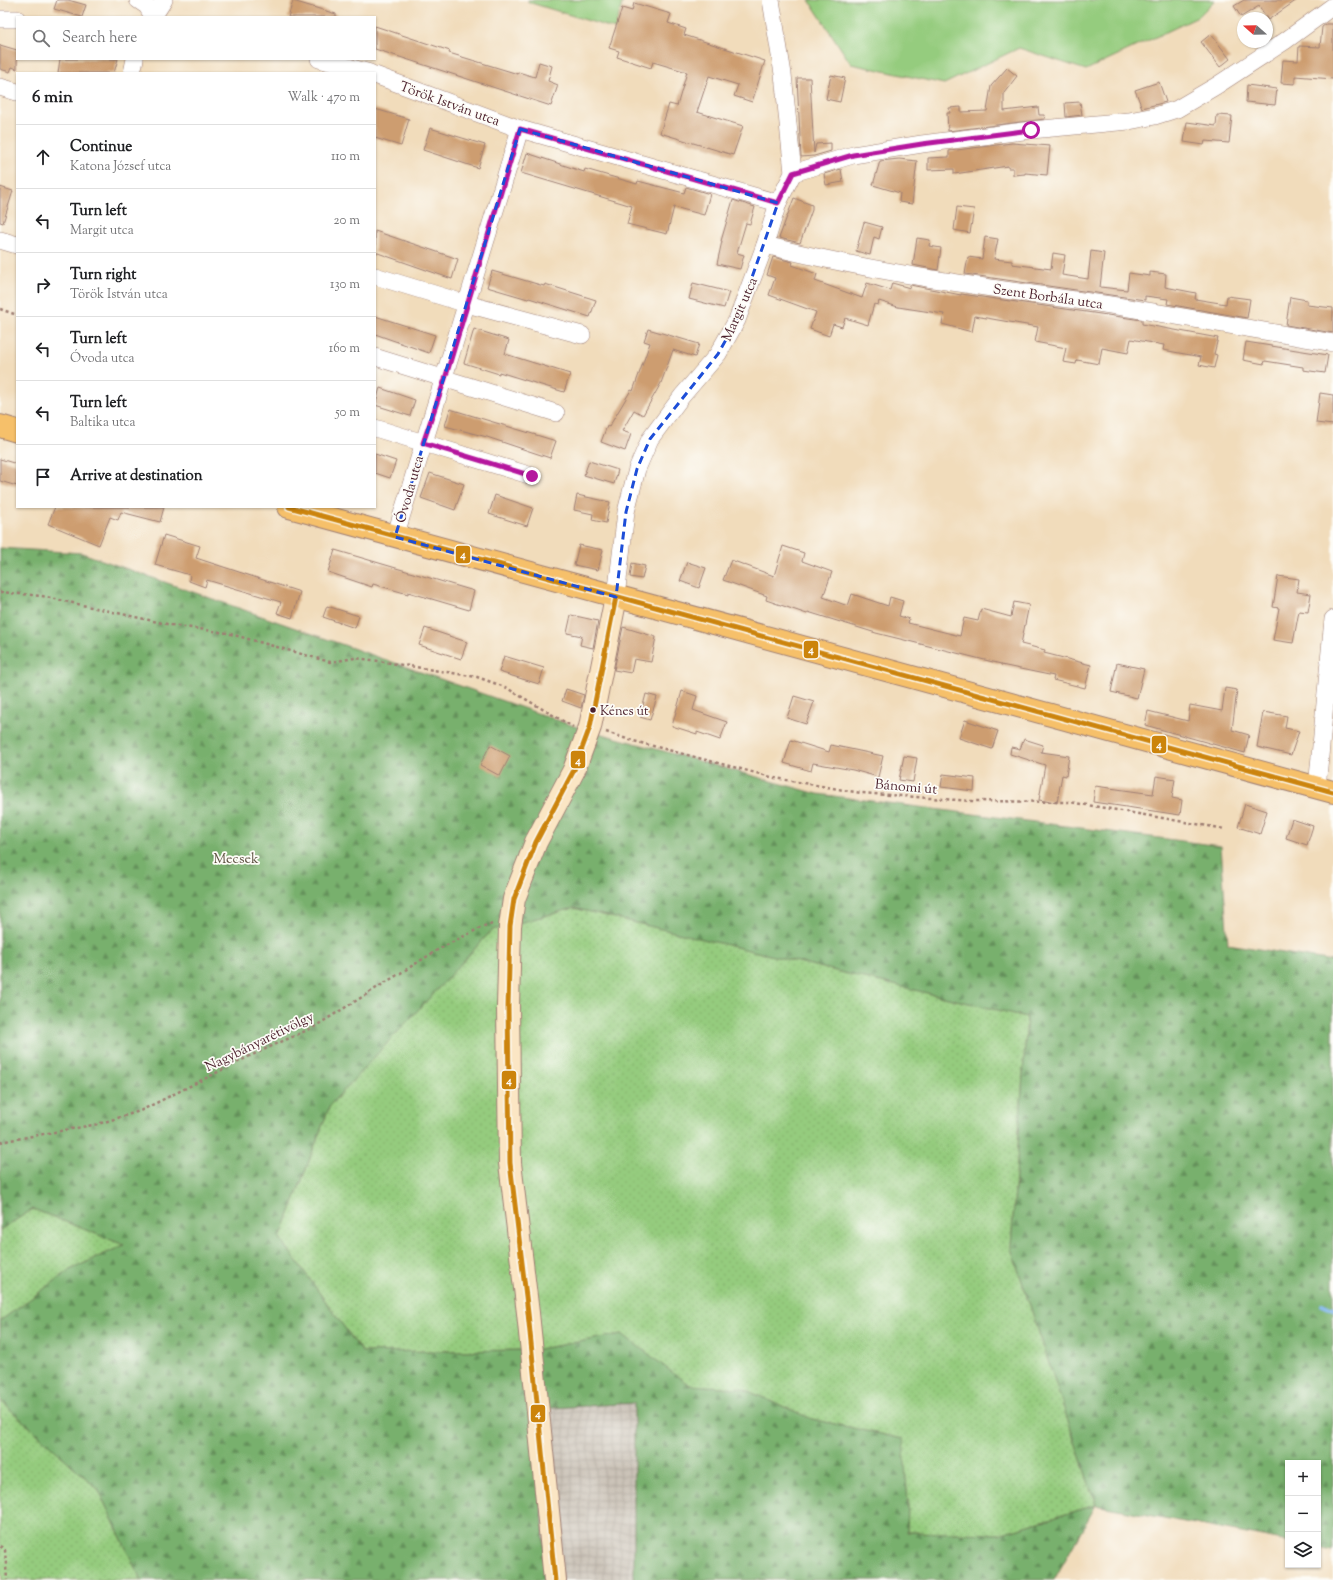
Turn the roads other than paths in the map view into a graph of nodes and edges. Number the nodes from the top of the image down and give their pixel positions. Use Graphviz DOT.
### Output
graph roads {
  1 [pos="138,0"];
  2 [pos="164,0"];
  3 [pos="771,0"];
  4 [pos="1333,6"];
  5 [pos="152,16"];
  6 [pos="154,16"];
  7 [pos="0,19"];
  8 [pos="16,19"];
  9 [pos="136,60"];
  10 [pos="323,60"];
  11 [pos="132,72"];
  12 [pos="366,72"];
  13 [pos="376,75"];
  14 [pos="0,87"];
  15 [pos="16,92"];
  16 [pos="520,129"];
  17 [pos="793,173"];
  18 [pos="778,203"];
  19 [pos="0,240"];
  20 [pos="765,245"];
  21 [pos="16,246"];
  22 [pos="376,276"];
  23 [pos="467,304"];
  24 [pos="582,336"];
  25 [pos="1333,343"];
  26 [pos="376,357"];
  27 [pos="445,379"];
  28 [pos="556,413"];
  29 [pos="0,426"];
  30 [pos="376,428"];
  31 [pos="16,431"];
  32 [pos="423,443"];
  33 [pos="532,476"];
  34 [pos="293,508"];
  35 [pos="395,537"];
  36 [pos="616,597"];
  37 [pos="1333,618"];
  38 [pos="1325,790"];
  39 [pos="555,1580"];
  1 -- 5 [label="street"];
  2 -- 6 [label="street"];
  3 -- 17 [label="street"];
  4 -- 17 [label="street"];
  7 -- 8 [label="street"];
  9 -- 11 [label="street"];
  10 -- 12 [label="street"];
  13 -- 16 [label="street, Török István utca"];
  14 -- 15 [label="street"];
  16 -- 18 [label="street, Török István utca"];
  16 -- 23 [label="street, Óvoda utca"];
  17 -- 18 [label="street, Margit utca"];
  18 -- 20 [label="street, Margit utca"];
  19 -- 21 [label="street"];
  20 -- 25 [label="street, Szent Borbála utca"];
  20 -- 36 [label="street, Margit utca"];
  22 -- 23 [label="street"];
  23 -- 24 [label="street"];
  23 -- 27 [label="street, Óvoda utca"];
  26 -- 27 [label="street"];
  27 -- 28 [label="street"];
  27 -- 32 [label="street, Óvoda utca"];
  29 -- 31 [label="main road"];
  30 -- 32 [label="street"];
  32 -- 33 [label="street"];
  32 -- 35 [label="street, Óvoda utca"];
  34 -- 35 [label="main road"];
  35 -- 36 [label="main road"];
  36 -- 38 [label="main road"];
  36 -- 39 [label="street"];
  37 -- 38 [label="street"];
}
